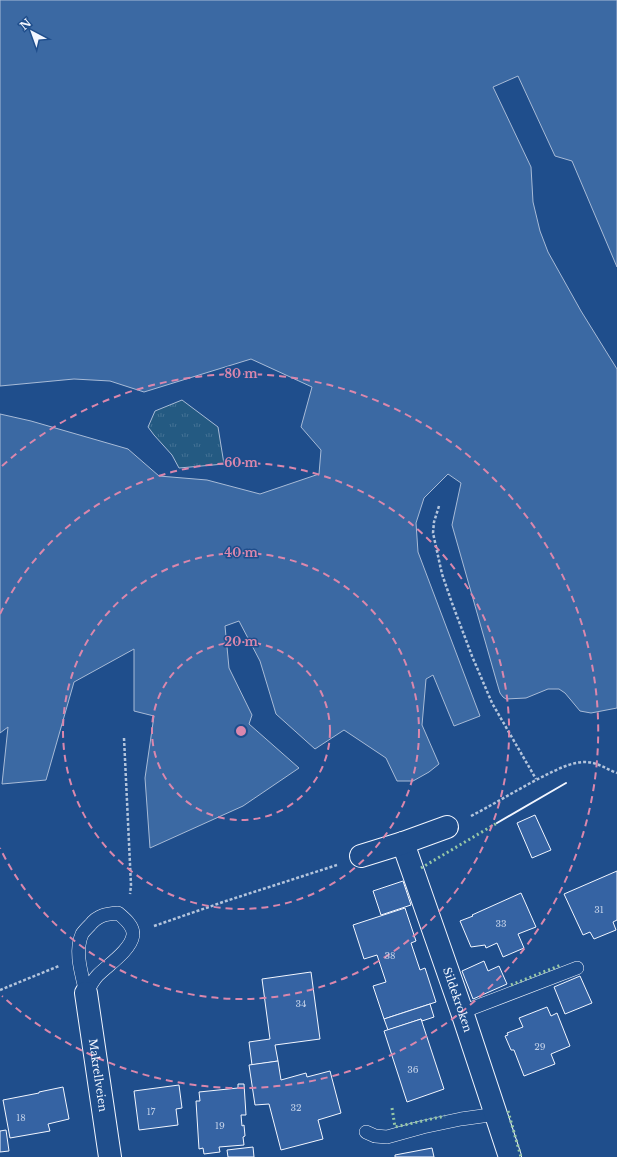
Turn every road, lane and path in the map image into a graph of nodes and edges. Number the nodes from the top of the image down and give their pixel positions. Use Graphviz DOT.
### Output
graph roads {
  1 [pos="439,506"];
  2 [pos="124,738"];
  3 [pos="617,773"];
  4 [pos="536,779"];
  5 [pos="447,827"];
  6 [pos="403,843"];
  7 [pos="361,856"];
  8 [pos="130,867"];
  9 [pos="180,917"];
  10 [pos="577,968"];
  11 [pos="86,993"];
  12 [pos="462,1012"];
  13 [pos="497,1114"];
  14 [pos="366,1132"];
  15 [pos="110,1157"];
  16 [pos="510,1157"];
  1 -- 4 [label="path"];
  2 -- 8 [label="path"];
  3 -- 4 [label="path"];
  4 -- 5 [label="path"];
  5 -- 6 [label="street"];
  6 -- 7 [label="street"];
  6 -- 12 [label="street, Sildekroken"];
  7 -- 9 [label="path"];
  10 -- 12 [label="lane"];
  11 -- 11 [label="lane"];
  11 -- 15 [label="street, Makrellveien"];
  12 -- 13 [label="street, Sildekroken"];
  13 -- 14 [label="lane"];
  13 -- 16 [label="street, Sildekroken"];
}
